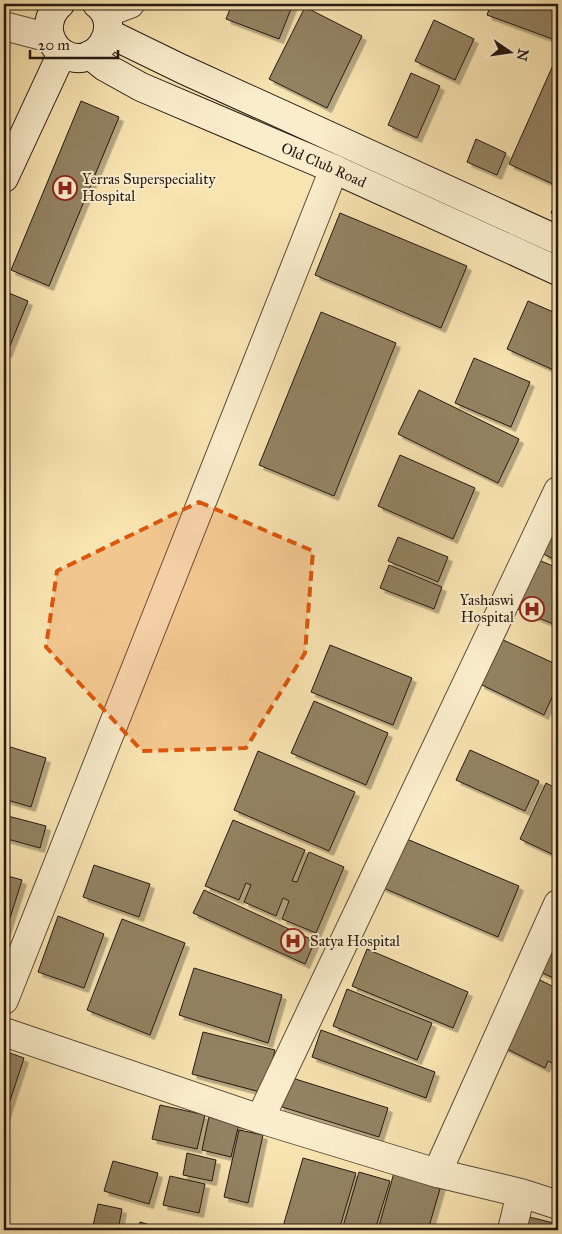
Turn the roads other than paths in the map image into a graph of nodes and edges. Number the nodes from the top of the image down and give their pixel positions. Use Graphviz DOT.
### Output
graph roads {
  1 [pos="51,5"];
  2 [pos="107,11"];
  3 [pos="4,26"];
  4 [pos="56,45"];
  5 [pos="90,55"];
  6 [pos="334,169"];
  7 [pos="4,178"];
  8 [pos="558,240"];
  9 [pos="558,271"];
  10 [pos="558,491"];
  11 [pos="558,904"];
  12 [pos="4,1000"];
  13 [pos="4,1032"];
  14 [pos="260,1119"];
  15 [pos="437,1173"];
  16 [pos="521,1192"];
  17 [pos="558,1205"];
  18 [pos="512,1230"];
  1 -- 4 [label="street"];
  2 -- 5 [label="street"];
  2 -- 8 [label="street, Old Club Road"];
  3 -- 4 [label="street"];
  4 -- 5 [label="street"];
  4 -- 7 [label="street"];
  5 -- 6 [label="street, Old Club Road"];
  6 -- 9 [label="street, Old Club Road"];
  6 -- 12 [label="street"];
  10 -- 14 [label="street"];
  11 -- 15 [label="street"];
  13 -- 14 [label="street"];
  14 -- 15 [label="street"];
  15 -- 16 [label="street"];
  16 -- 17 [label="street"];
  16 -- 18 [label="street"];
}
